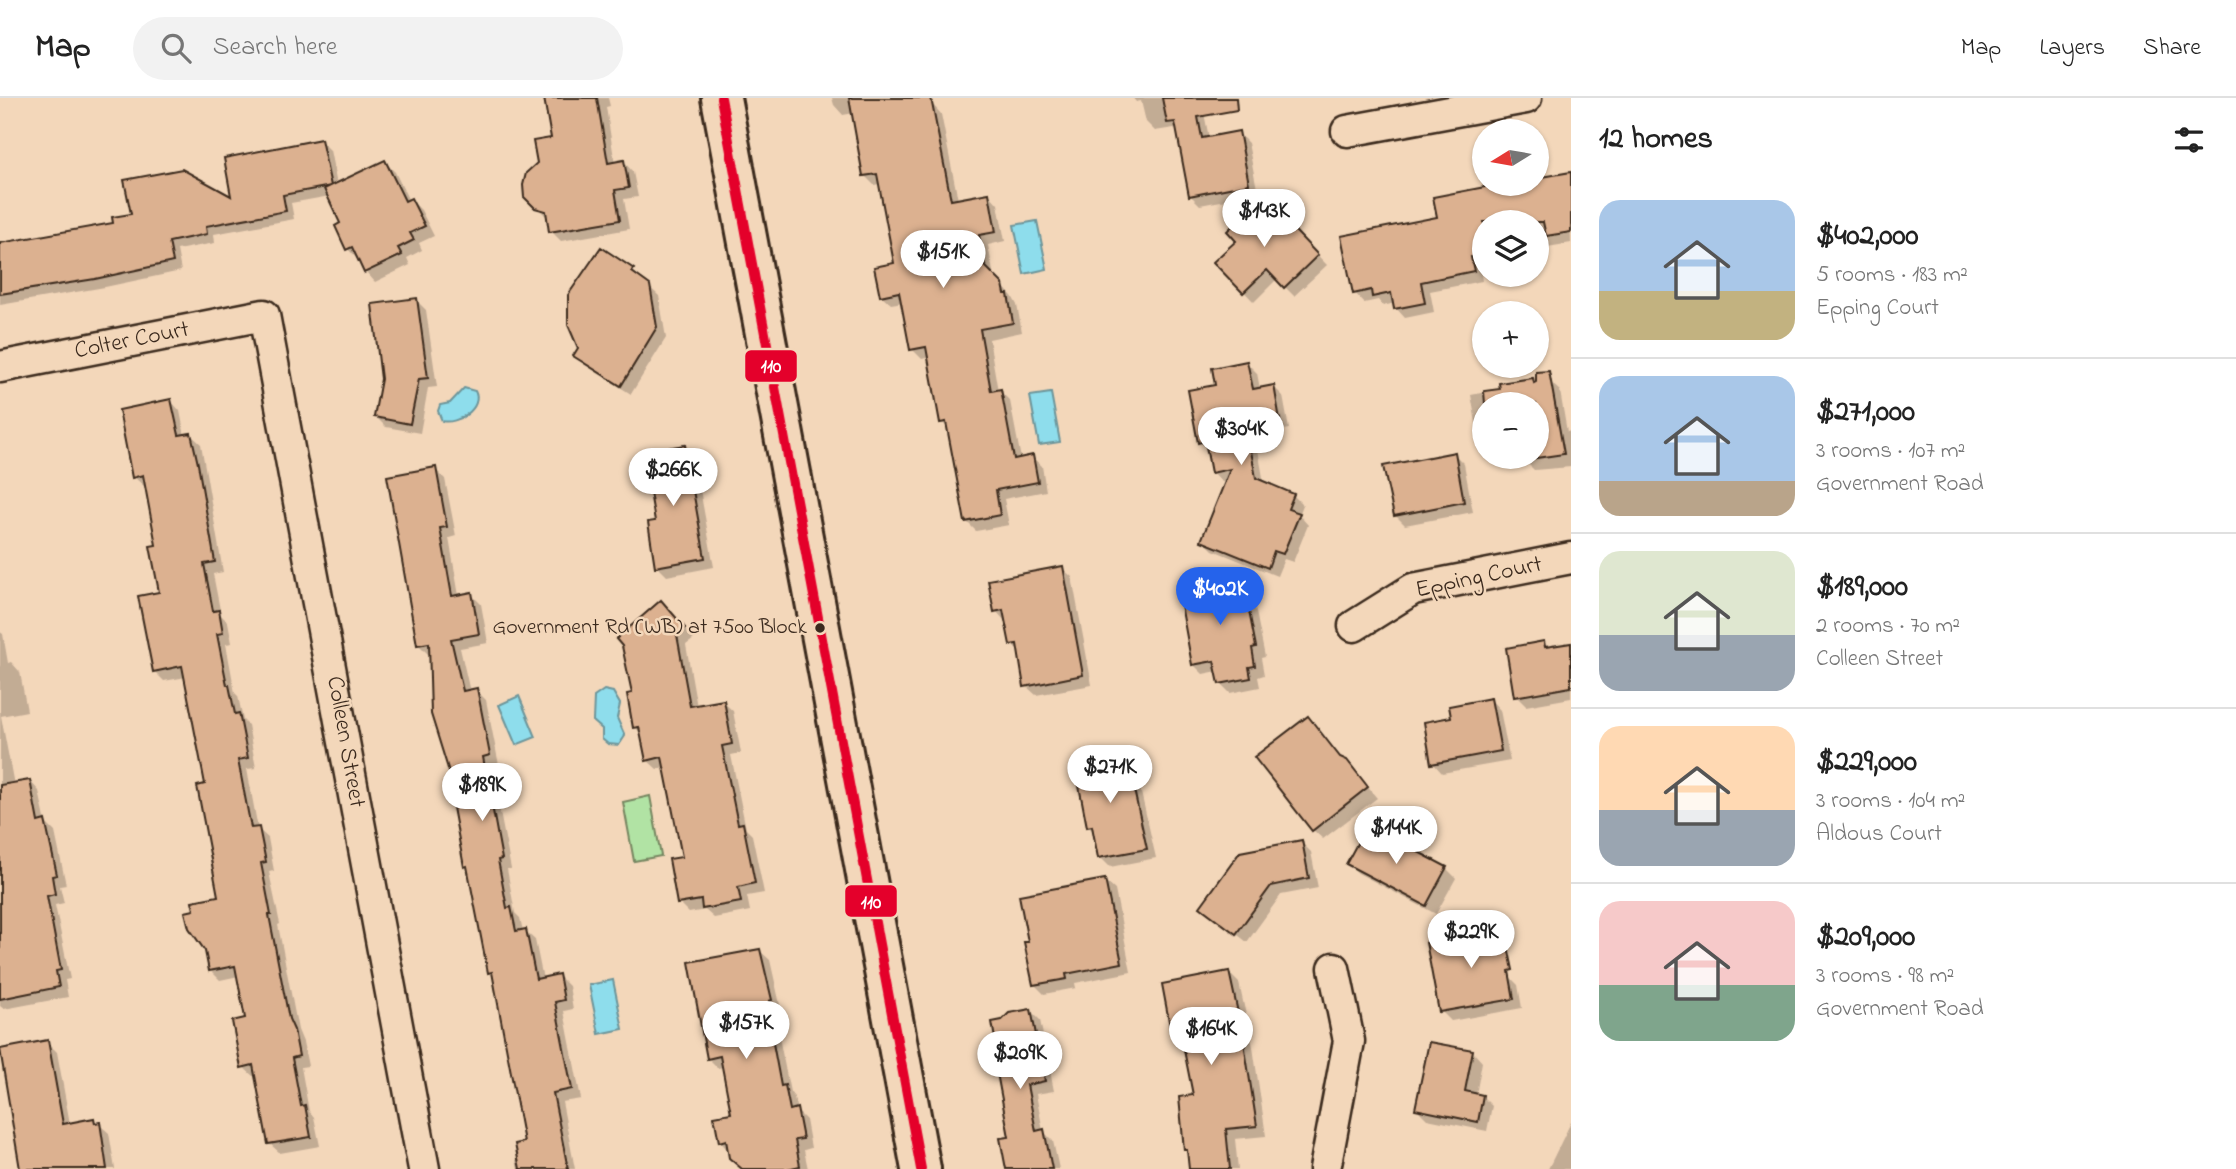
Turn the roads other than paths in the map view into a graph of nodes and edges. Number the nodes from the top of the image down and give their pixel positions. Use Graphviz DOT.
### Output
graph roads {
  1 [pos="721,98"];
  2 [pos="1526,98"];
  3 [pos="1347,131"];
  4 [pos="264,315"];
  5 [pos="0,367"];
  6 [pos="1571,558"];
  7 [pos="1354,626"];
  8 [pos="1334,968"];
  9 [pos="424,1169"];
  10 [pos="921,1169"];
  11 [pos="1325,1169"];
  1 -- 10 [label="street"];
  2 -- 3 [label="street"];
  4 -- 5 [label="street, Colter Court"];
  4 -- 9 [label="street, Colleen Street"];
  6 -- 7 [label="street, Epping Court"];
  8 -- 11 [label="street"];
}
